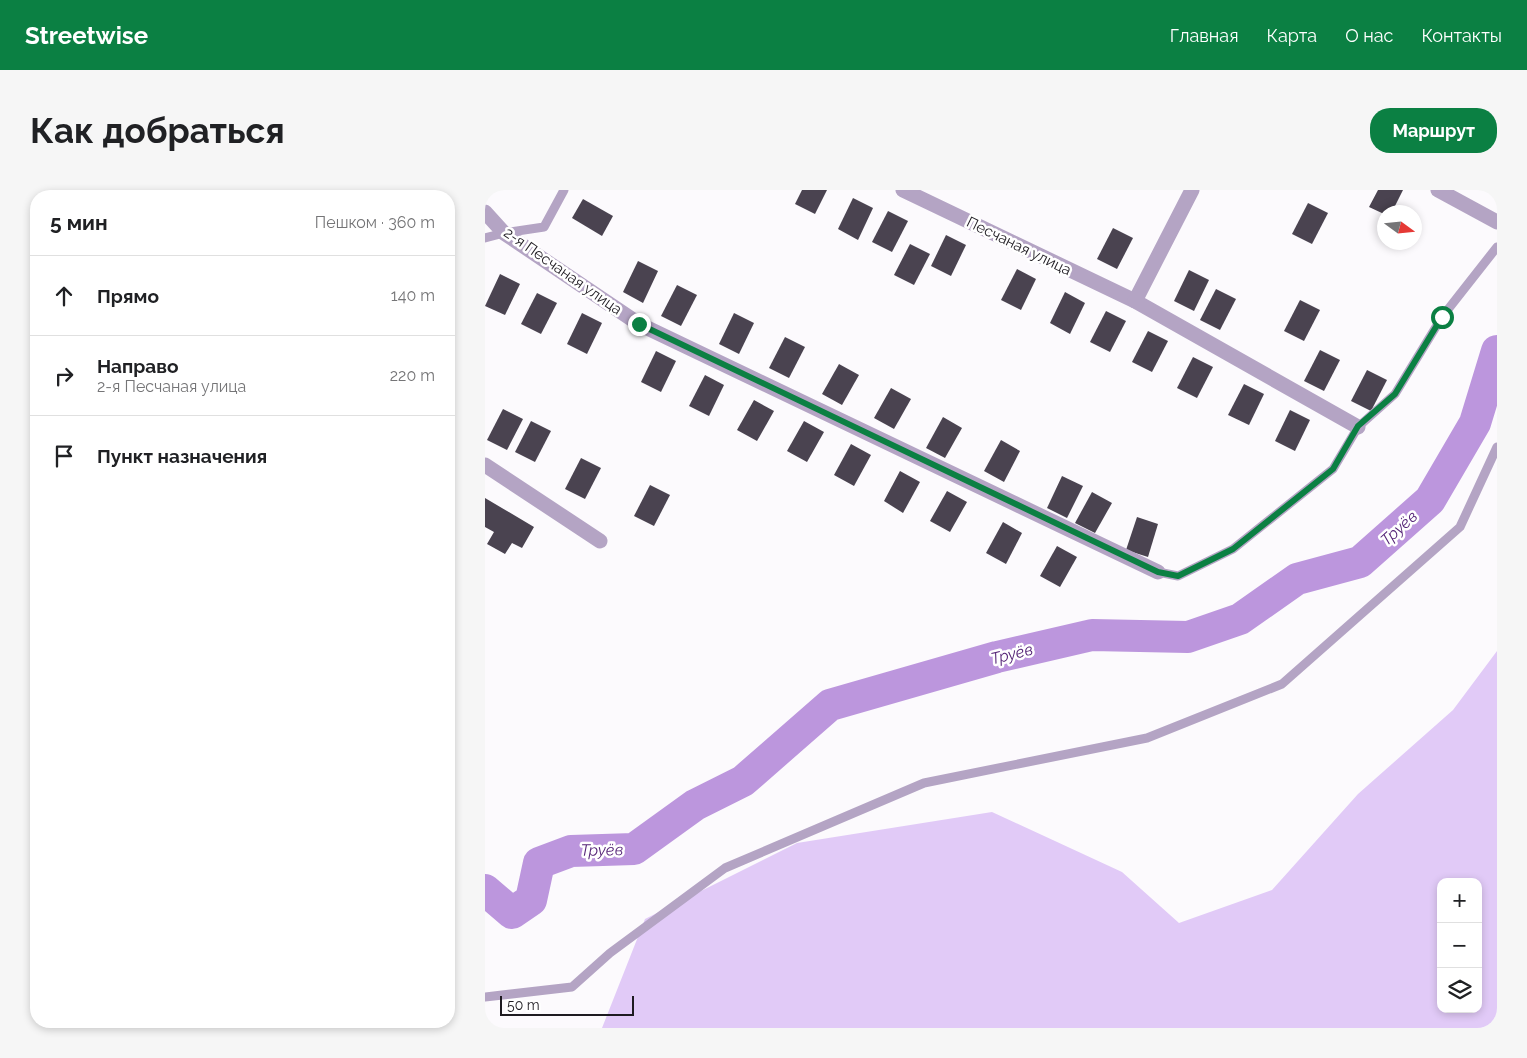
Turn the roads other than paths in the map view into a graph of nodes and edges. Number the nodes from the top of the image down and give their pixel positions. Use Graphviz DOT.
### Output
graph roads {
  1 [pos="564,190"];
  2 [pos="903,190"];
  3 [pos="1192,190"];
  4 [pos="1438,190"];
  5 [pos="485,212"];
  6 [pos="1497,222"];
  7 [pos="504,233"];
  8 [pos="485,238"];
  9 [pos="1497,247"];
  10 [pos="1135,301"];
  11 [pos="1358,426"];
  12 [pos="1497,447"];
  13 [pos="485,465"];
  14 [pos="600,541"];
  15 [pos="1158,572"];
  16 [pos="485,997"];
  1 -- 7 [label="lane"];
  2 -- 10 [label="street, Песчаная улица"];
  3 -- 10 [label="street"];
  4 -- 6 [label="street"];
  5 -- 7 [label="street, 2-я Песчаная улица"];
  7 -- 8 [label="lane"];
  7 -- 15 [label="street, 2-я Песчаная улица"];
  9 -- 11 [label="lane"];
  10 -- 11 [label="street, Песчаная улица"];
  11 -- 15 [label="lane"];
  12 -- 16 [label="lane"];
  13 -- 14 [label="street"];
}
